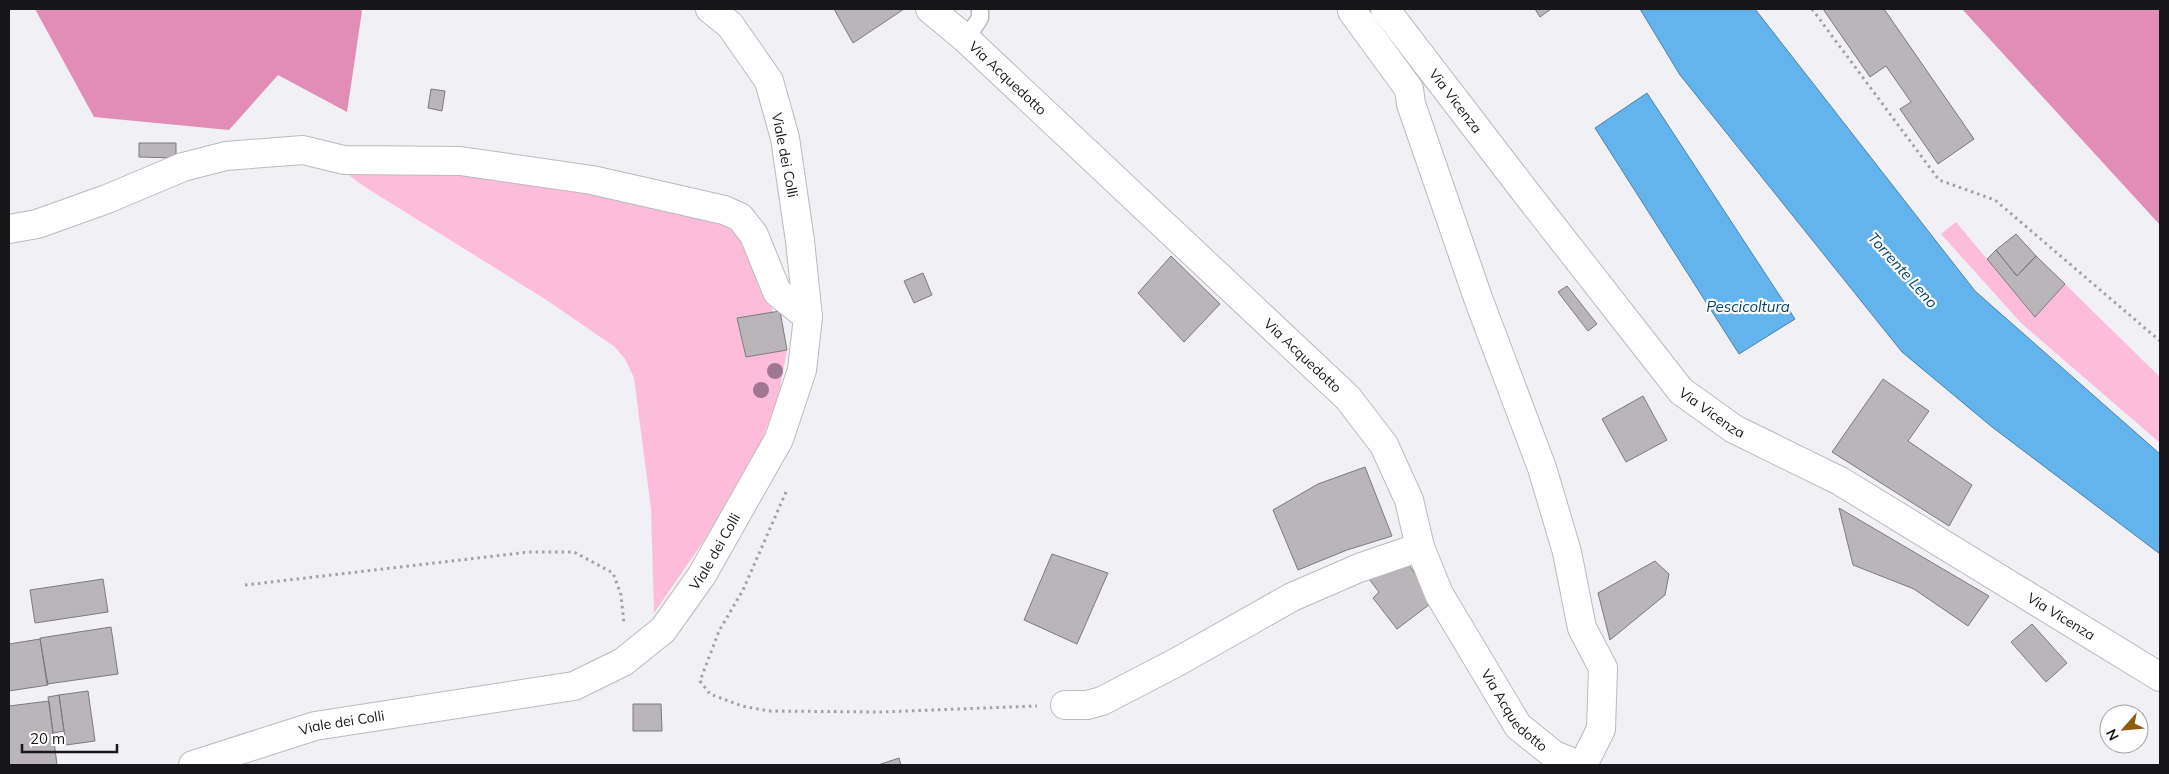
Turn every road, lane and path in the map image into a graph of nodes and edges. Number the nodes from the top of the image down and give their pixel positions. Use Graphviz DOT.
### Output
graph roads {
  1 [pos="710,9"];
  2 [pos="930,9"];
  3 [pos="980,9"];
  4 [pos="1354,9"];
  5 [pos="1385,9"];
  6 [pos="1812,9"];
  7 [pos="966,39"];
  8 [pos="9,229"];
  9 [pos="808,317"];
  10 [pos="2160,341"];
  11 [pos="788,486"];
  12 [pos="1420,547"];
  13 [pos="245,585"];
  14 [pos="623,662"];
  15 [pos="2160,677"];
  16 [pos="1065,705"];
  17 [pos="193,765"];
  18 [pos="1581,765"];
  1 -- 9 [label="street, Viale dei Colli"];
  2 -- 7 [label="street, Via Acquedotto"];
  3 -- 7 [label="lane"];
  4 -- 18 [label="street"];
  5 -- 15 [label="street, Via Vicenza"];
  6 -- 10 [label="path"];
  7 -- 12 [label="street, Via Acquedotto"];
  8 -- 9 [label="street"];
  9 -- 14 [label="street, Viale dei Colli"];
  11 -- 16 [label="path"];
  12 -- 16 [label="street"];
  12 -- 18 [label="street, Via Acquedotto"];
  13 -- 14 [label="path"];
  14 -- 17 [label="street, Viale dei Colli"];
}
